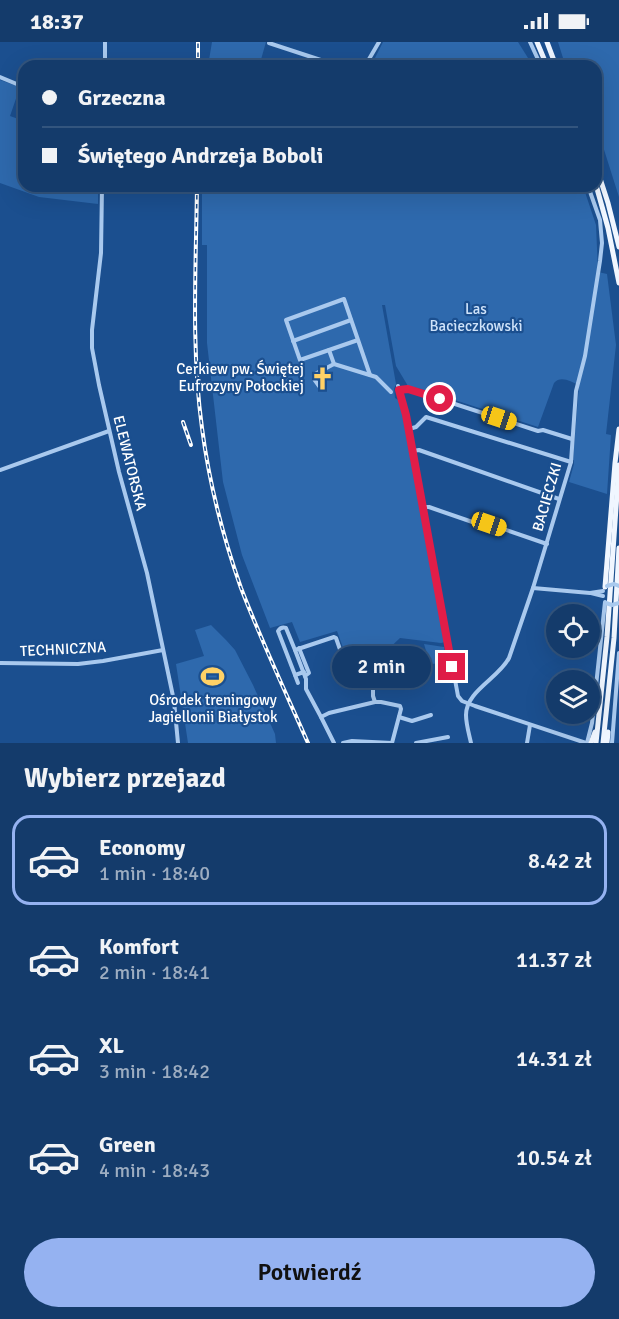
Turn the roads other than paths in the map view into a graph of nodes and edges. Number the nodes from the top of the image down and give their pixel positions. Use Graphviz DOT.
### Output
graph roads {
  1 [pos="105,42"];
  2 [pos="380,42"];
  3 [pos="530,42"];
  4 [pos="537,42"];
  5 [pos="547,42"];
  6 [pos="269,43"];
  7 [pos="105,60"];
  8 [pos="321,60"];
  9 [pos="369,60"];
  10 [pos="538,60"];
  11 [pos="544,60"];
  12 [pos="554,60"];
  13 [pos="0,77"];
  14 [pos="18,84"];
  15 [pos="602,184"];
  16 [pos="102,192"];
  17 [pos="590,192"];
  18 [pos="598,192"];
  19 [pos="619,247"];
  20 [pos="619,283"];
  21 [pos="351,320"];
  22 [pos="358,340"];
  23 [pos="293,341"];
  24 [pos="329,350"];
  25 [pos="334,364"];
  26 [pos="370,375"];
  27 [pos="319,386"];
  28 [pos="391,392"];
  29 [pos="409,429"];
  30 [pos="619,429"];
  31 [pos="109,431"];
  32 [pos="572,439"];
  33 [pos="412,451"];
  34 [pos="570,462"];
  35 [pos="619,465"];
  36 [pos="0,470"];
  37 [pos="560,500"];
  38 [pos="423,507"];
  39 [pos="547,544"];
  40 [pos="619,548"];
  41 [pos="619,586"];
  42 [pos="533,588"];
  43 [pos="604,590"];
  44 [pos="606,602"];
  45 [pos="619,603"];
  46 [pos="297,649"];
  47 [pos="163,650"];
  48 [pos="619,653"];
  49 [pos="0,663"];
  50 [pos="304,674"];
  51 [pos="295,675"];
  52 [pos="298,683"];
  53 [pos="375,702"];
  54 [pos="469,704"];
  55 [pos="600,712"];
  56 [pos="431,715"];
  57 [pos="321,717"];
  58 [pos="399,717"];
  59 [pos="597,724"];
  60 [pos="598,724"];
  61 [pos="530,725"];
  62 [pos="448,737"];
  63 [pos="576,742"];
  64 [pos="178,743"];
  65 [pos="333,743"];
  66 [pos="343,743"];
  67 [pos="392,743"];
  68 [pos="416,743"];
  69 [pos="470,743"];
  70 [pos="527,743"];
  71 [pos="586,743"];
  72 [pos="591,743"];
  73 [pos="596,743"];
  74 [pos="607,743"];
  1 -- 7 [label="street"];
  2 -- 9 [label="street"];
  3 -- 10 [label="street"];
  4 -- 11 [label="main road"];
  5 -- 12 [label="main road"];
  6 -- 8 [label="street"];
  13 -- 14 [label="street"];
  15 -- 19 [label="main road"];
  16 -- 31 [label="street, ELEWATORSKA"];
  17 -- 32 [label="street, BACIECZKI"];
  18 -- 20 [label="main road"];
  21 -- 22 [label="street"];
  21 -- 23 [label="street"];
  21 -- 23 [label="street"];
  22 -- 24 [label="street"];
  22 -- 26 [label="street"];
  23 -- 24 [label="street"];
  24 -- 25 [label="street"];
  25 -- 26 [label="street"];
  25 -- 27 [label="street"];
  26 -- 28 [label="street"];
  29 -- 32 [label="street"];
  29 -- 33 [label="street"];
  29 -- 34 [label="street"];
  30 -- 43 [label="main road"];
  31 -- 36 [label="street"];
  31 -- 47 [label="street, ELEWATORSKA"];
  32 -- 34 [label="street, BACIECZKI"];
  33 -- 37 [label="street"];
  33 -- 38 [label="street"];
  34 -- 37 [label="street, BACIECZKI"];
  35 -- 55 [label="main road"];
  37 -- 39 [label="street, BACIECZKI"];
  38 -- 39 [label="street"];
  38 -- 54 [label="street"];
  39 -- 42 [label="street, BACIECZKI"];
  40 -- 74 [label="main road"];
  41 -- 43 [label="street, bridge"];
  42 -- 43 [label="street"];
  42 -- 54 [label="street, BACIECZKI"];
  43 -- 44 [label="street"];
  44 -- 45 [label="street, bridge"];
  44 -- 71 [label="street"];
  46 -- 50 [label="street"];
  46 -- 51 [label="street"];
  46 -- 53 [label="street"];
  47 -- 49 [label="street, TECHNICZNA"];
  47 -- 64 [label="street, ELEWATORSKA"];
  48 -- 74 [label="street"];
  50 -- 51 [label="street"];
  50 -- 57 [label="street"];
  51 -- 52 [label="street"];
  53 -- 57 [label="street"];
  53 -- 58 [label="street"];
  54 -- 61 [label="street"];
  54 -- 69 [label="street"];
  56 -- 58 [label="street"];
  57 -- 65 [label="street"];
  58 -- 67 [label="street"];
  59 -- 72 [label="main road"];
  60 -- 73 [label="main road"];
  61 -- 63 [label="street"];
  61 -- 70 [label="street"];
  62 -- 68 [label="street"];
  63 -- 71 [label="street"];
  66 -- 67 [label="street"];
}
